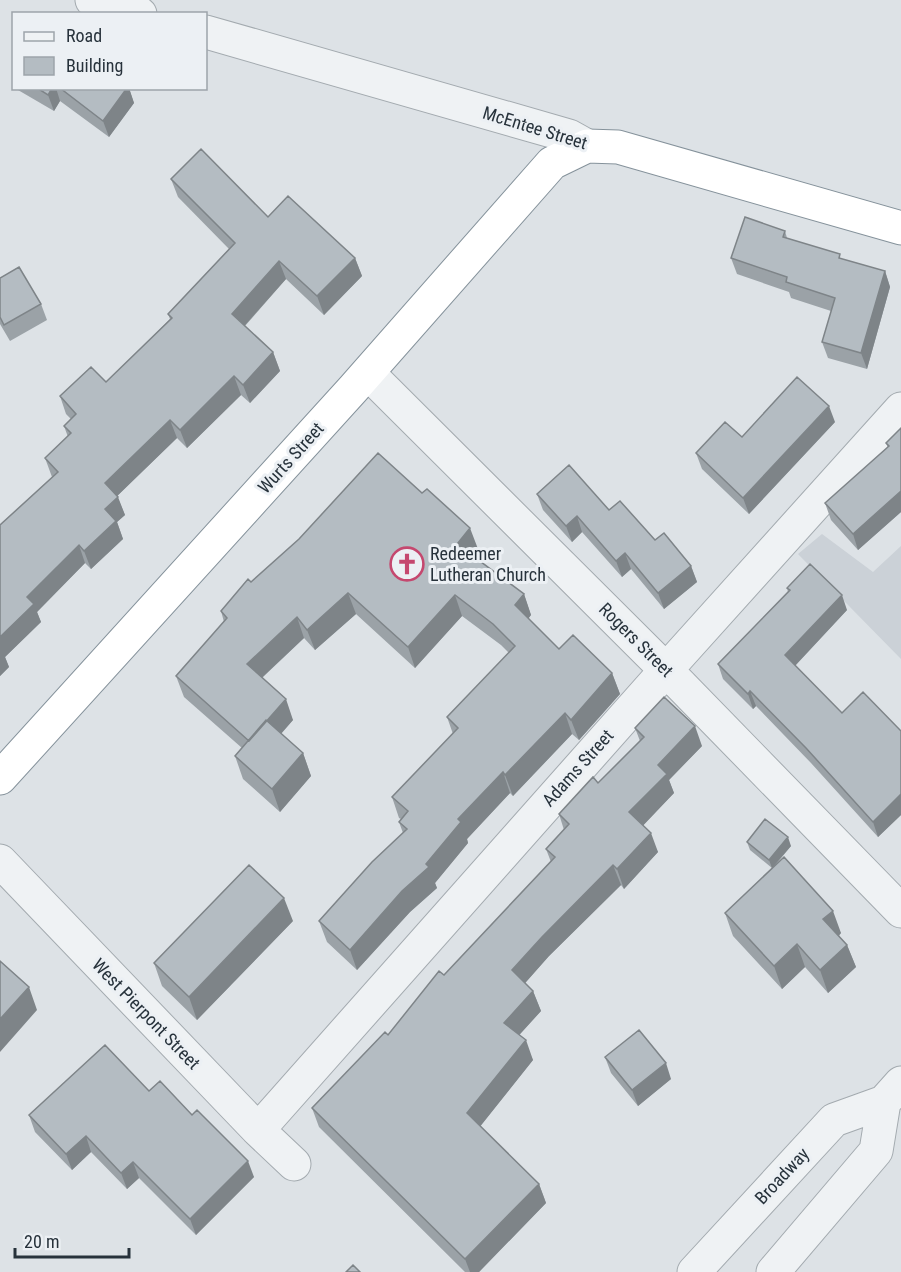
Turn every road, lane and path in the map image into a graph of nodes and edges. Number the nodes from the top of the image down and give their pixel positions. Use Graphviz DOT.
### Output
graph roads {
  1 [pos="93,0"];
  2 [pos="133,12"];
  3 [pos="207,32"];
  4 [pos="586,146"];
  5 [pos="901,228"];
  6 [pos="368,373"];
  7 [pos="901,409"];
  8 [pos="666,670"];
  9 [pos="0,778"];
  10 [pos="0,861"];
  11 [pos="901,910"];
  12 [pos="893,1093"];
  13 [pos="258,1130"];
  14 [pos="294,1164"];
  15 [pos="694,1272"];
  16 [pos="773,1272"];
  1 -- 2 [label="street"];
  3 -- 4 [label="street, McEntee Street"];
  4 -- 5 [label="highway, McEntee Street"];
  4 -- 6 [label="highway, Wurts Street"];
  6 -- 8 [label="street, Rogers Street"];
  6 -- 9 [label="highway, Wurts Street"];
  7 -- 8 [label="street, Adams Street"];
  8 -- 11 [label="street, Rogers Street"];
  8 -- 13 [label="street, Adams Street"];
  10 -- 13 [label="street, West Pierpont Street"];
  12 -- 15 [label="street, Broadway"];
  12 -- 16 [label="street, Broadway"];
  13 -- 14 [label="street, West Pierpont Street"];
}
